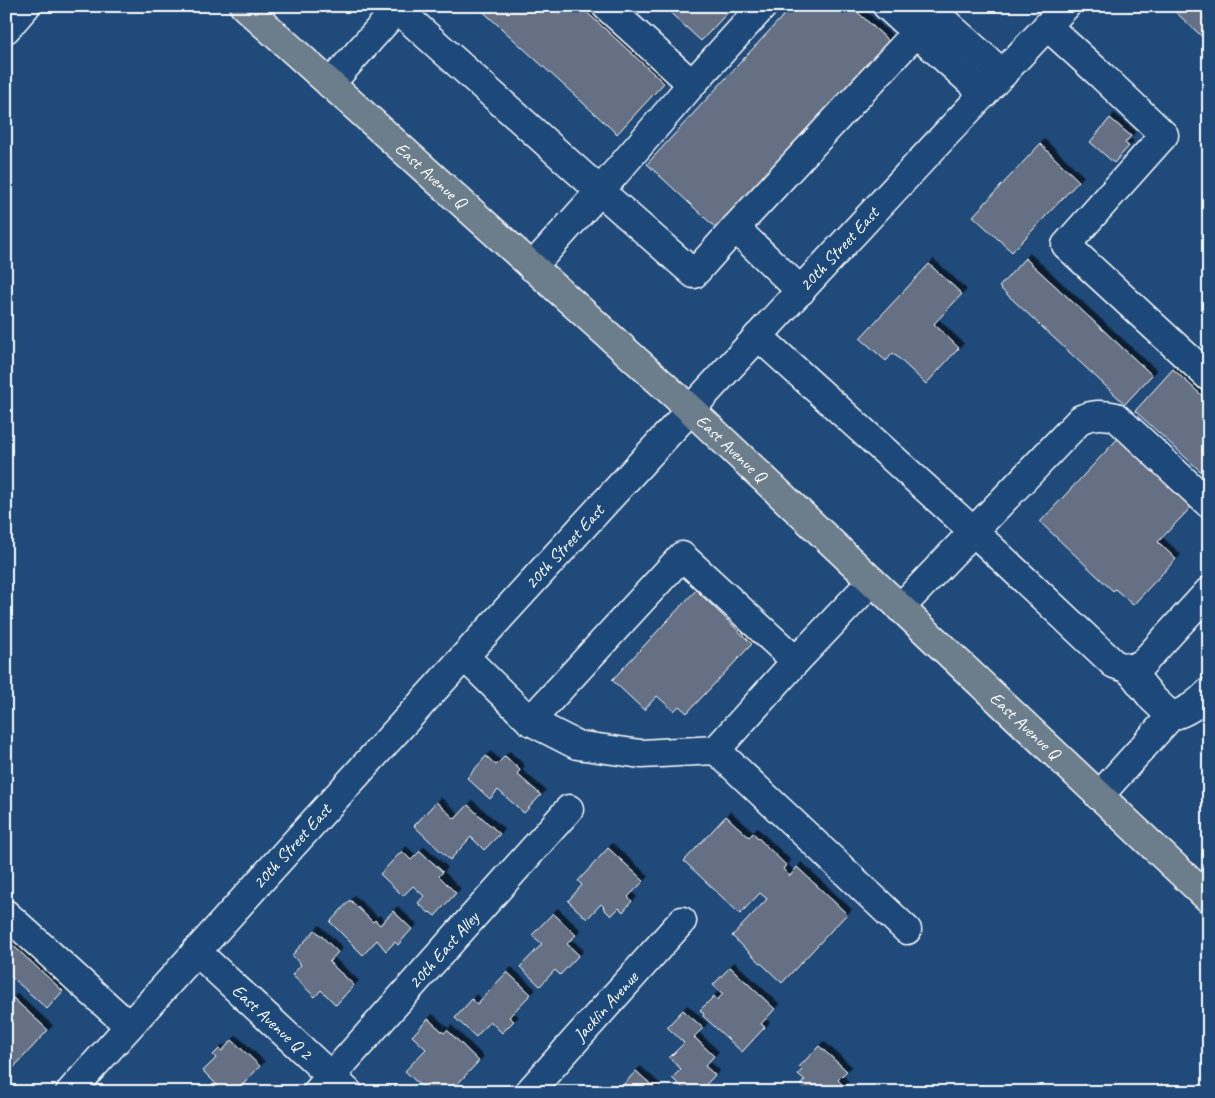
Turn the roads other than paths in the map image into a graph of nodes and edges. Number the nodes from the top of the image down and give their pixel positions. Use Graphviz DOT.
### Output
graph roads {
  1 [pos="26,6"];
  2 [pos="244,6"];
  3 [pos="606,6"];
  4 [pos="763,6"];
  5 [pos="887,6"];
  6 [pos="927,6"];
  7 [pos="1066,6"];
  8 [pos="395,8"];
  9 [pos="1047,26"];
  10 [pos="6,29"];
  11 [pos="916,33"];
  12 [pos="1003,74"];
  13 [pos="330,84"];
  14 [pos="692,84"];
  15 [pos="984,94"];
  16 [pos="600,191"];
  17 [pos="735,228"];
  18 [pos="532,267"];
  19 [pos="801,291"];
  20 [pos="758,336"];
  21 [pos="1209,377"];
  22 [pos="690,409"];
  23 [pos="1209,504"];
  24 [pos="973,531"];
  25 [pos="872,581"];
  26 [pos="1209,591"];
  27 [pos="900,608"];
  28 [pos="465,656"];
  29 [pos="796,661"];
  30 [pos="1129,669"];
  31 [pos="1209,692"];
  32 [pos="1171,716"];
  33 [pos="530,721"];
  34 [pos="716,750"];
  35 [pos="1099,796"];
  36 [pos="569,809"];
  37 [pos="1209,900"];
  38 [pos="6,914"];
  39 [pos="682,921"];
  40 [pos="907,930"];
  41 [pos="196,951"];
  42 [pos="129,1026"];
  43 [pos="332,1087"];
  44 [pos="70,1092"];
  45 [pos="529,1092"];
  1 -- 10 [label="street"];
  2 -- 13 [label="main road, East Avenue Q"];
  3 -- 14 [label="street"];
  4 -- 14 [label="street"];
  5 -- 11 [label="street"];
  6 -- 12 [label="street"];
  7 -- 9 [label="street, 20th Street East"];
  8 -- 13 [label="street"];
  8 -- 16 [label="street"];
  9 -- 12 [label="street, 20th Street East"];
  9 -- 21 [label="street"];
  11 -- 15 [label="street"];
  11 -- 17 [label="street"];
  12 -- 15 [label="street, 20th Street East"];
  13 -- 18 [label="main road, East Avenue Q"];
  14 -- 16 [label="street"];
  15 -- 19 [label="street, 20th Street East"];
  16 -- 17 [label="street"];
  16 -- 18 [label="street"];
  17 -- 19 [label="street"];
  18 -- 22 [label="main road, East Avenue Q"];
  19 -- 20 [label="street, 20th Street East"];
  20 -- 22 [label="street, 20th Street East"];
  20 -- 24 [label="street"];
  22 -- 25 [label="main road, East Avenue Q"];
  22 -- 28 [label="street, 20th Street East"];
  23 -- 24 [label="street"];
  24 -- 27 [label="street"];
  24 -- 30 [label="street"];
  25 -- 27 [label="main road, East Avenue Q"];
  25 -- 29 [label="street"];
  26 -- 30 [label="street"];
  27 -- 35 [label="main road, East Avenue Q"];
  28 -- 33 [label="street"];
  28 -- 41 [label="street, 20th Street East"];
  29 -- 33 [label="street"];
  29 -- 34 [label="street"];
  30 -- 32 [label="street"];
  31 -- 32 [label="street"];
  32 -- 35 [label="street"];
  33 -- 34 [label="street"];
  34 -- 40 [label="street"];
  35 -- 37 [label="main road, East Avenue Q"];
  36 -- 43 [label="street, 20th East Alley"];
  38 -- 42 [label="street"];
  39 -- 45 [label="street, Jacklin Avenue"];
  41 -- 42 [label="street, 20th Street East"];
  41 -- 43 [label="street, East Avenue Q 2"];
  42 -- 44 [label="street, 20th Street East"];
}
